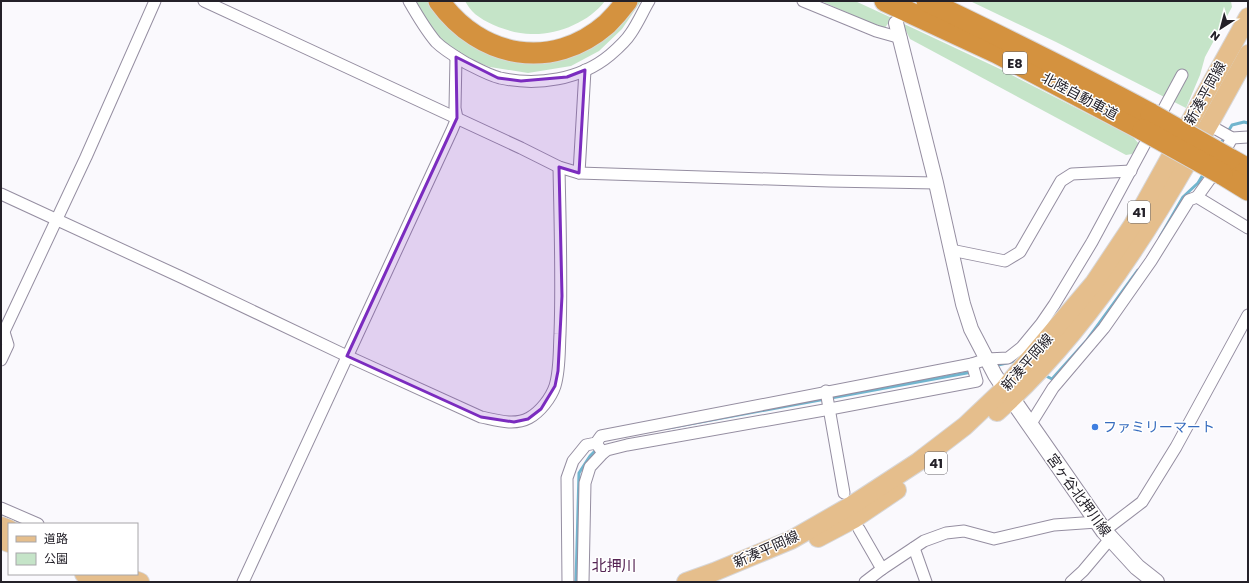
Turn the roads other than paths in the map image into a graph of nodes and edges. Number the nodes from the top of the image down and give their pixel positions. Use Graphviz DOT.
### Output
graph roads {
  1 [pos="155,1"];
  2 [pos="204,1"];
  3 [pos="409,1"];
  4 [pos="439,1"];
  5 [pos="454,1"];
  6 [pos="614,1"];
  7 [pos="627,1"];
  8 [pos="649,1"];
  9 [pos="803,1"];
  10 [pos="885,1"];
  11 [pos="926,1"];
  12 [pos="945,1"];
  13 [pos="1248,18"];
  14 [pos="896,23"];
  15 [pos="901,38"];
  16 [pos="1248,54"];
  17 [pos="456,57"];
  18 [pos="585,70"];
  19 [pos="1182,75"];
  20 [pos="1082,77"];
  21 [pos="457,118"];
  22 [pos="1147,122"];
  23 [pos="1208,125"];
  24 [pos="1248,137"];
  25 [pos="1232,138"];
  26 [pos="1226,166"];
  27 [pos="559,168"];
  28 [pos="1248,169"];
  29 [pos="1131,171"];
  30 [pos="579,173"];
  31 [pos="936,183"];
  32 [pos="1248,190"];
  33 [pos="1,194"];
  34 [pos="1197,197"];
  35 [pos="56,220"];
  36 [pos="1248,228"];
  37 [pos="951,250"];
  38 [pos="1248,315"];
  39 [pos="2,334"];
  40 [pos="347,356"];
  41 [pos="1,360"];
  42 [pos="987,360"];
  43 [pos="972,365"];
  44 [pos="826,391"];
  45 [pos="1008,394"];
  46 [pos="830,409"];
  47 [pos="1030,425"];
  48 [pos="596,443"];
  49 [pos="603,453"];
  50 [pos="844,492"];
  51 [pos="1,508"];
  52 [pos="36,523"];
  53 [pos="859,529"];
  54 [pos="1104,531"];
  55 [pos="914,548"];
  56 [pos="882,569"];
  57 [pos="87,575"];
  58 [pos="122,575"];
  59 [pos="106,582"];
  60 [pos="140,582"];
  61 [pos="243,582"];
  62 [pos="568,582"];
  63 [pos="583,582"];
  64 [pos="686,582"];
  65 [pos="723,582"];
  66 [pos="865,582"];
  67 [pos="926,582"];
  68 [pos="1071,582"];
  69 [pos="1156,582"];
  1 -- 35 [label="street"];
  2 -- 21 [label="street"];
  3 -- 17 [label="street"];
  4 -- 7 [label="highway"];
  5 -- 6 [label="highway"];
  8 -- 18 [label="street"];
  9 -- 15 [label="street"];
  10 -- 22 [label="highway, 北陸自動車道 / E8"];
  11 -- 20 [label="highway, 北陸自動車道 / E8"];
  12 -- 20 [label="highway"];
  13 -- 45 [label="main road, 新湊平岡線 / 41"];
  14 -- 15 [label="street"];
  15 -- 31 [label="street"];
  16 -- 23 [label="main road, 新湊平岡線 / 41"];
  17 -- 18 [label="street"];
  17 -- 21 [label="street"];
  18 -- 30 [label="street"];
  19 -- 29 [label="street"];
  20 -- 22 [label="highway, 北陸自動車道 / E8"];
  21 -- 27 [label="street"];
  21 -- 40 [label="street"];
  22 -- 26 [label="highway, 北陸自動車道 / E8, bridge"];
  23 -- 25 [label="street"];
  23 -- 45 [label="main road, 新湊平岡線 / 41"];
  24 -- 25 [label="street"];
  25 -- 34 [label="street"];
  26 -- 28 [label="highway, 北陸自動車道 / E8"];
  26 -- 32 [label="highway, 北陸自動車道 / E8"];
  27 -- 30 [label="street"];
  27 -- 40 [label="street"];
  29 -- 37 [label="street"];
  29 -- 42 [label="street"];
  30 -- 31 [label="street"];
  31 -- 37 [label="street"];
  33 -- 35 [label="street"];
  34 -- 36 [label="street"];
  34 -- 47 [label="street"];
  35 -- 39 [label="street"];
  35 -- 40 [label="street"];
  37 -- 42 [label="street"];
  38 -- 54 [label="street"];
  39 -- 41 [label="street"];
  40 -- 61 [label="street"];
  42 -- 43 [label="street"];
  42 -- 45 [label="street"];
  43 -- 44 [label="street"];
  43 -- 46 [label="street"];
  44 -- 46 [label="street"];
  44 -- 48 [label="street"];
  45 -- 47 [label="main road, 宮ヶ谷北押川線"];
  45 -- 64 [label="main road, 新湊平岡線 / 41"];
  45 -- 65 [label="main road, 新湊平岡線 / 41"];
  46 -- 49 [label="street"];
  46 -- 50 [label="street"];
  47 -- 54 [label="main road, 宮ヶ谷北押川線"];
  48 -- 49 [label="street"];
  48 -- 62 [label="street"];
  49 -- 63 [label="street"];
  51 -- 52 [label="street"];
  53 -- 56 [label="street"];
  54 -- 55 [label="street"];
  54 -- 68 [label="street"];
  54 -- 69 [label="main road, 宮ヶ谷北押川線"];
  55 -- 56 [label="street"];
  55 -- 67 [label="street"];
  56 -- 66 [label="street"];
  57 -- 59 [label="main road"];
  58 -- 60 [label="main road"];
}
